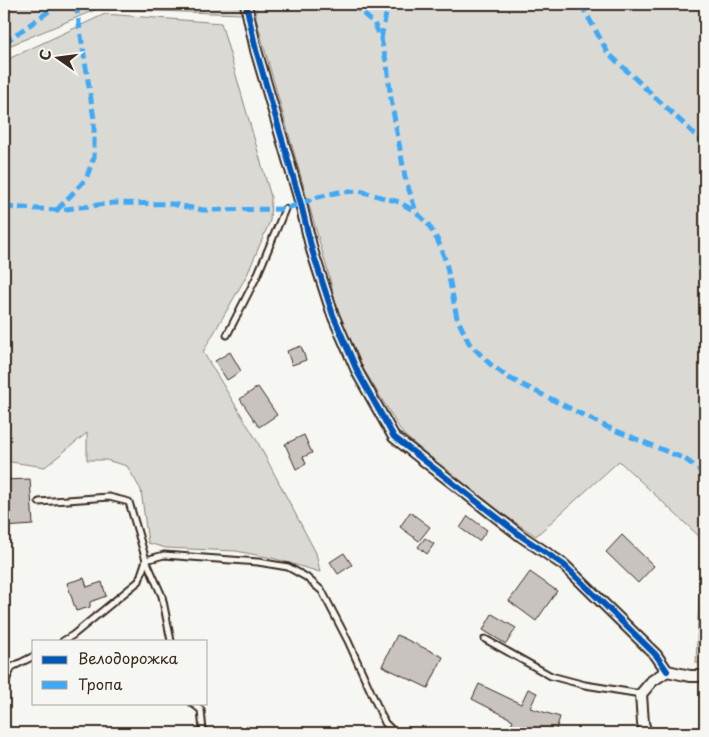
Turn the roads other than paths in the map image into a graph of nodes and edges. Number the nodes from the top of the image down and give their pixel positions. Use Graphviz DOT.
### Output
graph roads {
  1 [pos="246,4"];
  2 [pos="284,209"];
  3 [pos="227,336"];
  4 [pos="39,502"];
  5 [pos="146,560"];
  6 [pos="485,639"];
  7 [pos="65,640"];
  8 [pos="171,640"];
  9 [pos="32,657"];
  10 [pos="667,671"];
  11 [pos="705,676"];
  12 [pos="4,684"];
  13 [pos="641,694"];
  14 [pos="193,704"];
  15 [pos="206,733"];
  16 [pos="395,733"];
  17 [pos="646,733"];
  1 -- 10 [label="street"];
  2 -- 3 [label="lane"];
  4 -- 5 [label="lane"];
  5 -- 7 [label="lane"];
  5 -- 8 [label="lane"];
  5 -- 16 [label="lane"];
  6 -- 13 [label="lane"];
  9 -- 12 [label="lane"];
  10 -- 11 [label="street"];
  10 -- 13 [label="street"];
  13 -- 17 [label="street"];
  14 -- 15 [label="lane"];
}
